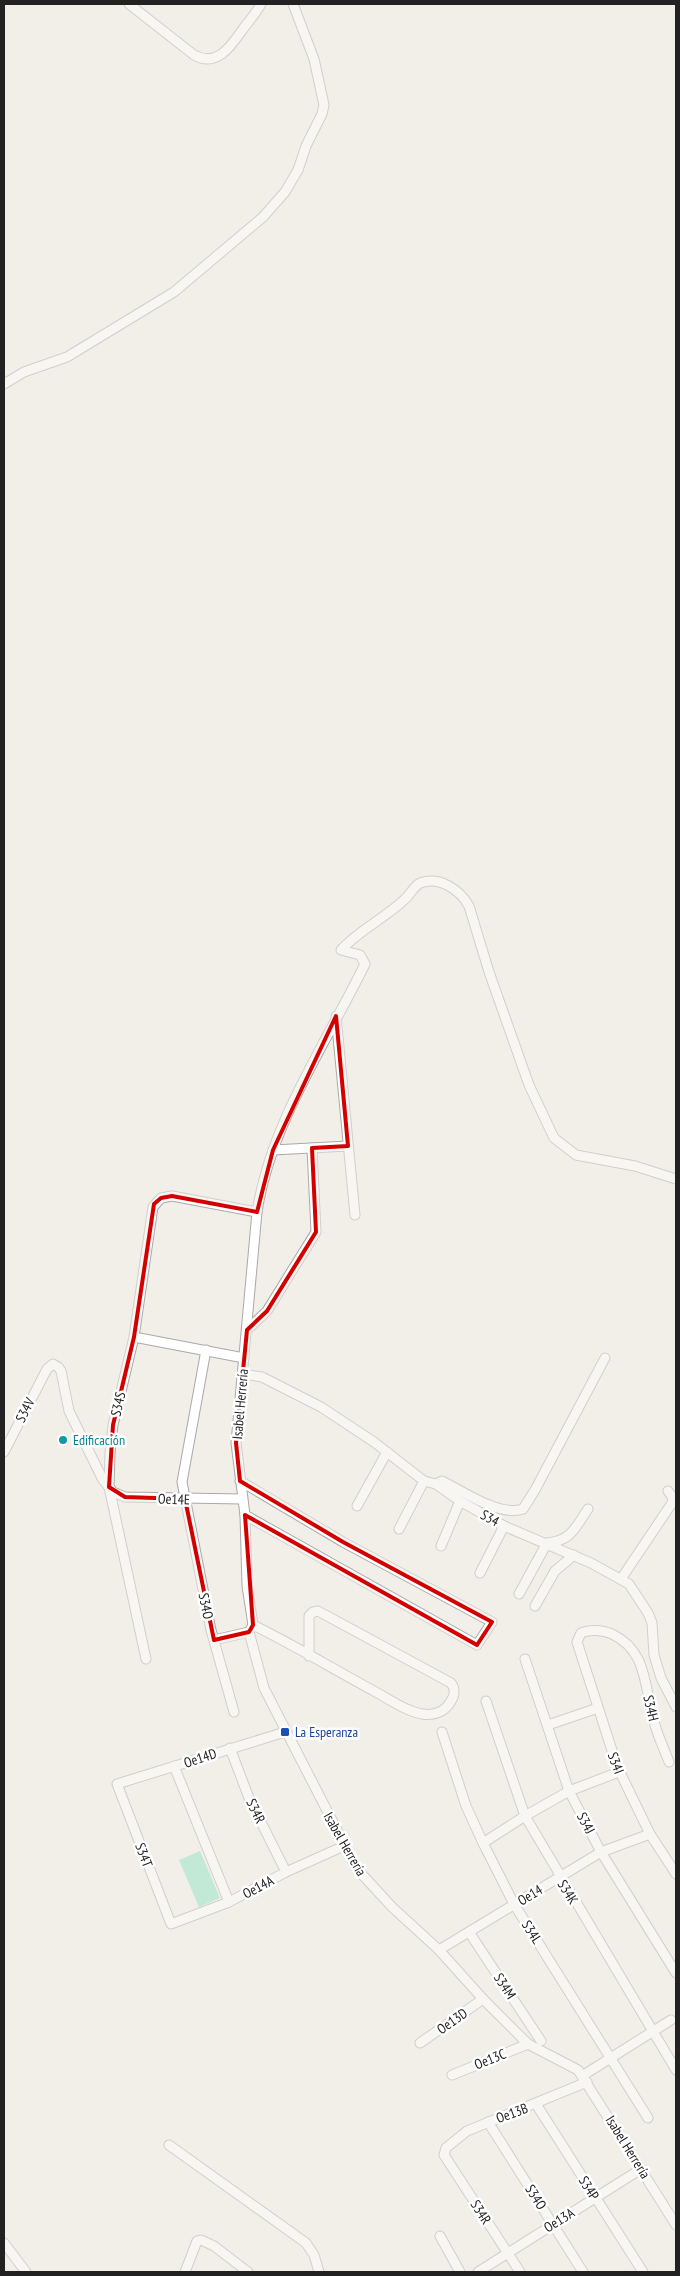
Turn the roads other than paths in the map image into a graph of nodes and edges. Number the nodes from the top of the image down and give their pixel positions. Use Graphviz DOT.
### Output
graph roads {
  1 [pos="129,4"];
  2 [pos="261,4"];
  3 [pos="293,4"];
  4 [pos="4,384"];
  5 [pos="336,1016"];
  6 [pos="348,1146"];
  7 [pos="312,1148"];
  8 [pos="273,1150"];
  9 [pos="676,1179"];
  10 [pos="257,1212"];
  11 [pos="355,1215"];
  12 [pos="248,1330"];
  13 [pos="134,1337"];
  14 [pos="206,1350"];
  15 [pos="244,1358"];
  16 [pos="605,1358"];
  17 [pos="243,1374"];
  18 [pos="4,1452"];
  19 [pos="387,1452"];
  20 [pos="240,1481"];
  21 [pos="424,1481"];
  22 [pos="436,1484"];
  23 [pos="109,1487"];
  24 [pos="668,1491"];
  25 [pos="185,1499"];
  26 [pos="242,1499"];
  27 [pos="460,1501"];
  28 [pos="357,1506"];
  29 [pos="588,1510"];
  30 [pos="244,1515"];
  31 [pos="504,1526"];
  32 [pos="399,1529"];
  33 [pos="547,1542"];
  34 [pos="441,1546"];
  35 [pos="574,1555"];
  36 [pos="480,1573"];
  37 [pos="621,1578"];
  38 [pos="519,1594"];
  39 [pos="534,1606"];
  40 [pos="251,1628"];
  41 [pos="214,1640"];
  42 [pos="636,1652"];
  43 [pos="309,1656"];
  44 [pos="525,1658"];
  45 [pos="146,1659"];
  46 [pos="486,1701"];
  47 [pos="676,1707"];
  48 [pos="598,1708"];
  49 [pos="234,1712"];
  50 [pos="548,1725"];
  51 [pos="285,1732"];
  52 [pos="442,1732"];
  53 [pos="230,1748"];
  54 [pos="669,1762"];
  55 [pos="174,1766"];
  56 [pos="619,1772"];
  57 [pos="116,1786"];
  58 [pos="569,1791"];
  59 [pos="525,1816"];
  60 [pos="650,1834"];
  61 [pos="483,1843"];
  62 [pos="344,1846"];
  63 [pos="602,1852"];
  64 [pos="286,1872"];
  65 [pos="676,1874"];
  66 [pos="559,1877"];
  67 [pos="229,1902"];
  68 [pos="514,1904"];
  69 [pos="171,1924"];
  70 [pos="469,1932"];
  71 [pos="440,1950"];
  72 [pos="676,1973"];
  73 [pos="484,1999"];
  74 [pos="670,2020"];
  75 [pos="654,2030"];
  76 [pos="541,2041"];
  77 [pos="420,2043"];
  78 [pos="528,2044"];
  79 [pos="611,2058"];
  80 [pos="676,2070"];
  81 [pos="452,2075"];
  82 [pos="584,2079"];
  83 [pos="536,2104"];
  84 [pos="648,2118"];
  85 [pos="488,2122"];
  86 [pos="168,2145"];
  87 [pos="445,2152"];
  88 [pos="641,2169"];
  89 [pos="596,2198"];
  90 [pos="553,2224"];
  91 [pos="676,2225"];
  92 [pos="440,2236"];
  93 [pos="5,2247"];
  94 [pos="508,2252"];
  95 [pos="26,2272"];
  96 [pos="185,2272"];
  97 [pos="248,2272"];
  98 [pos="319,2272"];
  99 [pos="460,2272"];
  100 [pos="478,2272"];
  101 [pos="520,2272"];
  102 [pos="583,2272"];
  103 [pos="643,2272"];
  1 -- 2 [label="street"];
  3 -- 4 [label="street"];
  5 -- 6 [label="street"];
  5 -- 8 [label="street, Isabel Herrería"];
  5 -- 9 [label="street, Isabel Herrería"];
  6 -- 7 [label="street"];
  6 -- 11 [label="street"];
  7 -- 8 [label="street"];
  7 -- 12 [label="street"];
  8 -- 10 [label="street, Isabel Herrería"];
  10 -- 12 [label="street, Isabel Herrería"];
  10 -- 13 [label="street, S34S"];
  12 -- 15 [label="street, Isabel Herrería"];
  13 -- 14 [label="street"];
  13 -- 23 [label="street, S34S"];
  14 -- 15 [label="street"];
  14 -- 25 [label="street, S34O"];
  15 -- 17 [label="street, Isabel Herrería"];
  16 -- 22 [label="street"];
  17 -- 19 [label="street, S34"];
  17 -- 20 [label="street, Isabel Herrería"];
  18 -- 23 [label="street, S34V"];
  19 -- 21 [label="street, S34"];
  19 -- 28 [label="street"];
  20 -- 26 [label="street, Isabel Herrería"];
  20 -- 30 [label="street"];
  21 -- 22 [label="street, S34"];
  21 -- 32 [label="street"];
  22 -- 27 [label="street, S34"];
  23 -- 25 [label="street, Oe14E"];
  23 -- 45 [label="street, S34S"];
  24 -- 37 [label="street"];
  25 -- 26 [label="street, Oe14E"];
  25 -- 41 [label="street, S34O"];
  26 -- 30 [label="street, Isabel Herrería"];
  27 -- 31 [label="street, S34"];
  27 -- 34 [label="street"];
  29 -- 33 [label="street"];
  30 -- 40 [label="street, Isabel Herrería"];
  31 -- 33 [label="street, S34"];
  31 -- 36 [label="street"];
  33 -- 35 [label="street, S34"];
  33 -- 38 [label="street"];
  35 -- 37 [label="street, S34"];
  35 -- 39 [label="street"];
  37 -- 47 [label="street, S34"];
  40 -- 41 [label="street"];
  40 -- 43 [label="street"];
  40 -- 51 [label="street, Isabel Herrería"];
  41 -- 49 [label="street, S34O"];
  42 -- 48 [label="street, S34I"];
  42 -- 54 [label="street, S34H"];
  43 -- 43 [label="street"];
  44 -- 50 [label="street, S34J"];
  46 -- 59 [label="street, S34K"];
  48 -- 50 [label="street"];
  48 -- 56 [label="street, S34I"];
  50 -- 58 [label="street, S34J"];
  51 -- 53 [label="street, Oe14D"];
  51 -- 62 [label="street, Isabel Herrería"];
  52 -- 61 [label="street, S34L"];
  53 -- 55 [label="street, Oe14D"];
  53 -- 64 [label="street, S34R"];
  55 -- 57 [label="street, Oe14D"];
  55 -- 67 [label="street"];
  56 -- 58 [label="street"];
  56 -- 60 [label="street, S34I"];
  57 -- 69 [label="street, S34T"];
  58 -- 59 [label="street"];
  58 -- 63 [label="street, S34J"];
  59 -- 61 [label="street"];
  59 -- 66 [label="street, S34K"];
  60 -- 63 [label="street, Oe14"];
  60 -- 65 [label="street, S34I"];
  61 -- 68 [label="street, S34L"];
  62 -- 64 [label="street, Oe14A"];
  62 -- 71 [label="street, Isabel Herrería"];
  63 -- 66 [label="street, Oe14"];
  63 -- 72 [label="street, S34J"];
  64 -- 67 [label="street, Oe14A"];
  66 -- 68 [label="street, Oe14"];
  66 -- 75 [label="street, S34K"];
  67 -- 69 [label="street, Oe14A"];
  68 -- 70 [label="street, Oe14"];
  68 -- 79 [label="street, S34L"];
  70 -- 71 [label="street, Oe14"];
  70 -- 76 [label="street, S34M"];
  71 -- 73 [label="street, Isabel Herrería"];
  73 -- 77 [label="street, Oe13D"];
  73 -- 78 [label="street, Isabel Herrería"];
  74 -- 75 [label="street, Oe13B"];
  75 -- 79 [label="street, Oe13B"];
  75 -- 80 [label="street, S34K"];
  78 -- 81 [label="street, Oe13C"];
  78 -- 82 [label="street, Isabel Herrería"];
  79 -- 82 [label="street, Oe13B"];
  79 -- 84 [label="street, S34L"];
  82 -- 83 [label="street, Oe13B"];
  82 -- 88 [label="street, Isabel Herrería"];
  83 -- 85 [label="street, Oe13B"];
  83 -- 89 [label="street, S34P"];
  85 -- 87 [label="street, Oe13B"];
  85 -- 90 [label="street, S34O"];
  86 -- 98 [label="street"];
  87 -- 94 [label="street, S34R"];
  88 -- 89 [label="street, Oe13A"];
  88 -- 91 [label="street, Isabel Herrería"];
  89 -- 90 [label="street, Oe13A"];
  89 -- 103 [label="street, S34P"];
  90 -- 94 [label="street, Oe13A"];
  90 -- 102 [label="street, S34O"];
  92 -- 99 [label="street"];
  93 -- 95 [label="street"];
  94 -- 100 [label="street, Oe13A"];
  94 -- 101 [label="street, S34R"];
  96 -- 97 [label="street"];
}
